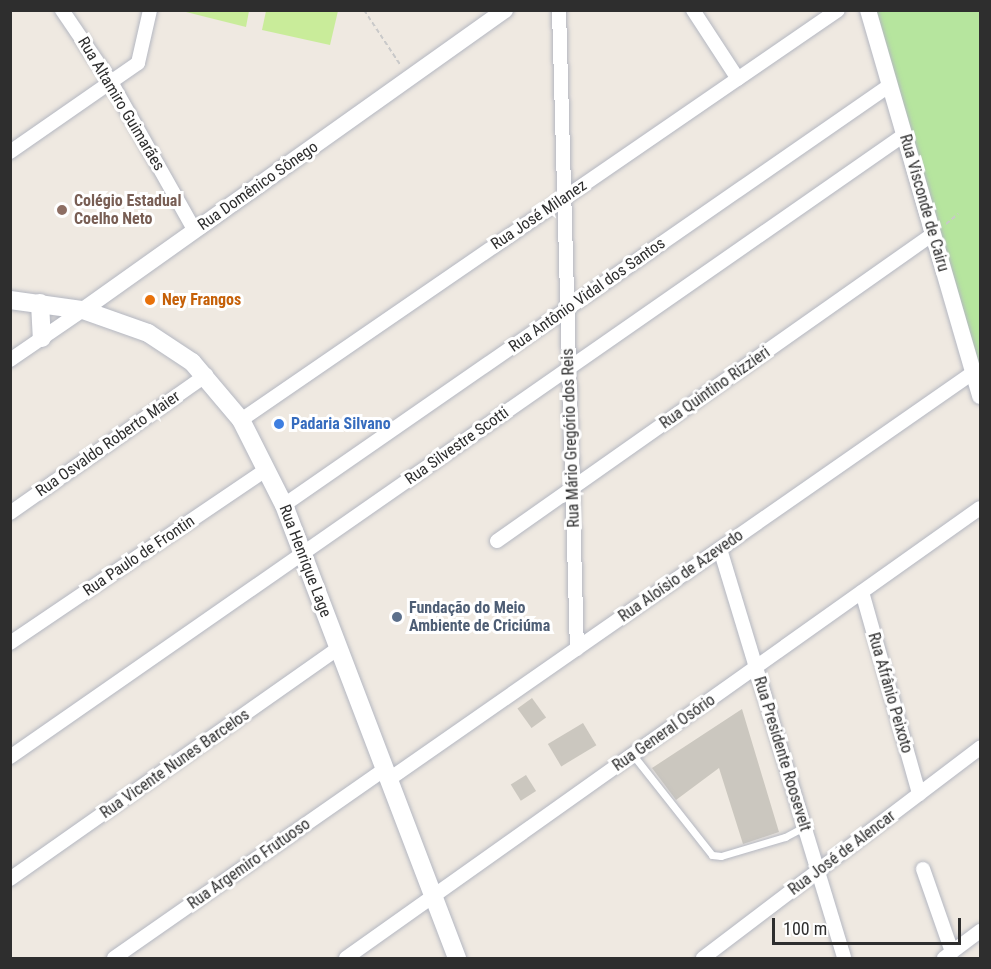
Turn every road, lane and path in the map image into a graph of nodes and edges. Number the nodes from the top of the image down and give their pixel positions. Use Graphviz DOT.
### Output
graph roads {
  1 [pos="62,10"];
  2 [pos="150,10"];
  3 [pos="364,10"];
  4 [pos="505,10"];
  5 [pos="559,10"];
  6 [pos="693,10"];
  7 [pos="838,10"];
  8 [pos="868,10"];
  9 [pos="409,78"];
  10 [pos="738,79"];
  11 [pos="111,82"];
  12 [pos="890,85"];
  13 [pos="904,135"];
  14 [pos="10,152"];
  15 [pos="564,198"];
  16 [pos="195,231"];
  17 [pos="933,234"];
  18 [pos="10,300"];
  19 [pos="40,303"];
  20 [pos="568,308"];
  21 [pos="83,310"];
  22 [pos="42,338"];
  23 [pos="10,360"];
  24 [pos="568,369"];
  25 [pos="974,372"];
  26 [pos="206,375"];
  27 [pos="981,396"];
  28 [pos="240,420"];
  29 [pos="267,469"];
  30 [pos="573,488"];
  31 [pos="284,505"];
  32 [pos="981,508"];
  33 [pos="10,513"];
  34 [pos="497,541"];
  35 [pos="720,549"];
  36 [pos="303,554"];
  37 [pos="862,592"];
  38 [pos="10,643"];
  39 [pos="339,648"];
  40 [pos="577,649"];
  41 [pos="756,668"];
  42 [pos="981,748"];
  43 [pos="633,755"];
  44 [pos="10,757"];
  45 [pos="386,775"];
  46 [pos="919,794"];
  47 [pos="804,827"];
  48 [pos="923,869"];
  49 [pos="818,872"];
  50 [pos="10,879"];
  51 [pos="433,897"];
  52 [pos="981,931"];
  53 [pos="948,955"];
  54 [pos="114,958"];
  55 [pos="346,958"];
  56 [pos="457,958"];
  57 [pos="703,958"];
  58 [pos="844,958"];
  1 -- 11 [label="street, Rua Altamiro Guimarães"];
  2 -- 11 [label="street"];
  3 -- 9 [label="path"];
  4 -- 9 [label="street, Rua Domênico Sônego"];
  5 -- 15 [label="street, Rua Mário Gregório dos Reis"];
  6 -- 10 [label="street"];
  7 -- 10 [label="street, Rua José Milanez"];
  8 -- 12 [label="street, Rua Visconde de Cairu"];
  9 -- 16 [label="street, Rua Domênico Sônego"];
  10 -- 15 [label="street, Rua José Milanez"];
  11 -- 14 [label="street"];
  11 -- 16 [label="street, Rua Altamiro Guimarães"];
  12 -- 13 [label="street, Rua Visconde de Cairu"];
  12 -- 20 [label="street, Rua Antônio Vidal dos Santos"];
  13 -- 17 [label="street, Rua Visconde de Cairu"];
  13 -- 24 [label="street, Rua Silvestre Scotti"];
  15 -- 20 [label="street, Rua Mário Gregório dos Reis"];
  15 -- 28 [label="street, Rua José Milanez"];
  16 -- 21 [label="street, Rua Domênico Sônego"];
  17 -- 25 [label="street, Rua Visconde de Cairu"];
  17 -- 30 [label="street, Rua Quintino Rizzieri"];
  18 -- 19 [label="main road, Rua Henrique Lage"];
  19 -- 21 [label="main road, Rua Henrique Lage"];
  19 -- 22 [label="main road"];
  20 -- 24 [label="street, Rua Mário Gregório dos Reis"];
  20 -- 31 [label="street, Rua Antônio Vidal dos Santos"];
  21 -- 22 [label="street, Rua Domênico Sônego"];
  21 -- 26 [label="main road, Rua Henrique Lage"];
  22 -- 23 [label="street, Rua Domênico Sônego"];
  24 -- 30 [label="street, Rua Mário Gregório dos Reis"];
  24 -- 36 [label="street, Rua Silvestre Scotti"];
  25 -- 27 [label="street, Rua Visconde de Cairu"];
  25 -- 35 [label="street, Rua Aloísio de Azevedo"];
  26 -- 28 [label="main road, Rua Henrique Lage"];
  26 -- 33 [label="street, Rua Osvaldo Roberto Maier"];
  28 -- 29 [label="main road, Rua Henrique Lage"];
  29 -- 31 [label="main road, Rua Henrique Lage"];
  29 -- 38 [label="street, Rua Paulo de Frontin"];
  30 -- 34 [label="street, Rua Quintino Rizzieri"];
  30 -- 40 [label="street, Rua Mário Gregório dos Reis"];
  31 -- 36 [label="main road, Rua Henrique Lage"];
  32 -- 37 [label="street, Rua General Osório"];
  35 -- 40 [label="street, Rua Aloísio de Azevedo"];
  35 -- 41 [label="street, Rua Presidente Roosevelt"];
  36 -- 39 [label="main road, Rua Henrique Lage"];
  36 -- 44 [label="street, Rua Silvestre Scotti"];
  37 -- 41 [label="street, Rua General Osório"];
  37 -- 46 [label="street, Rua Afrânio Peixoto"];
  39 -- 45 [label="main road, Rua Henrique Lage"];
  39 -- 50 [label="street, Rua Vicente Nunes Barcelos"];
  40 -- 45 [label="street, Rua Aloísio de Azevedo"];
  41 -- 43 [label="street, Rua General Osório"];
  41 -- 47 [label="street, Rua Presidente Roosevelt"];
  42 -- 46 [label="street, Rua José de Alencar"];
  43 -- 47 [label="lane"];
  43 -- 51 [label="street, Rua General Osório"];
  45 -- 51 [label="main road, Rua Henrique Lage"];
  45 -- 54 [label="street, Rua Argemiro Frutuoso"];
  46 -- 49 [label="street, Rua José de Alencar"];
  47 -- 49 [label="street, Rua Presidente Roosevelt"];
  48 -- 53 [label="street"];
  49 -- 57 [label="street, Rua José de Alencar"];
  49 -- 58 [label="street, Rua Presidente Roosevelt"];
  51 -- 55 [label="street, Rua General Osório"];
  51 -- 56 [label="main road, Rua Henrique Lage"];
  52 -- 53 [label="street"];
}
